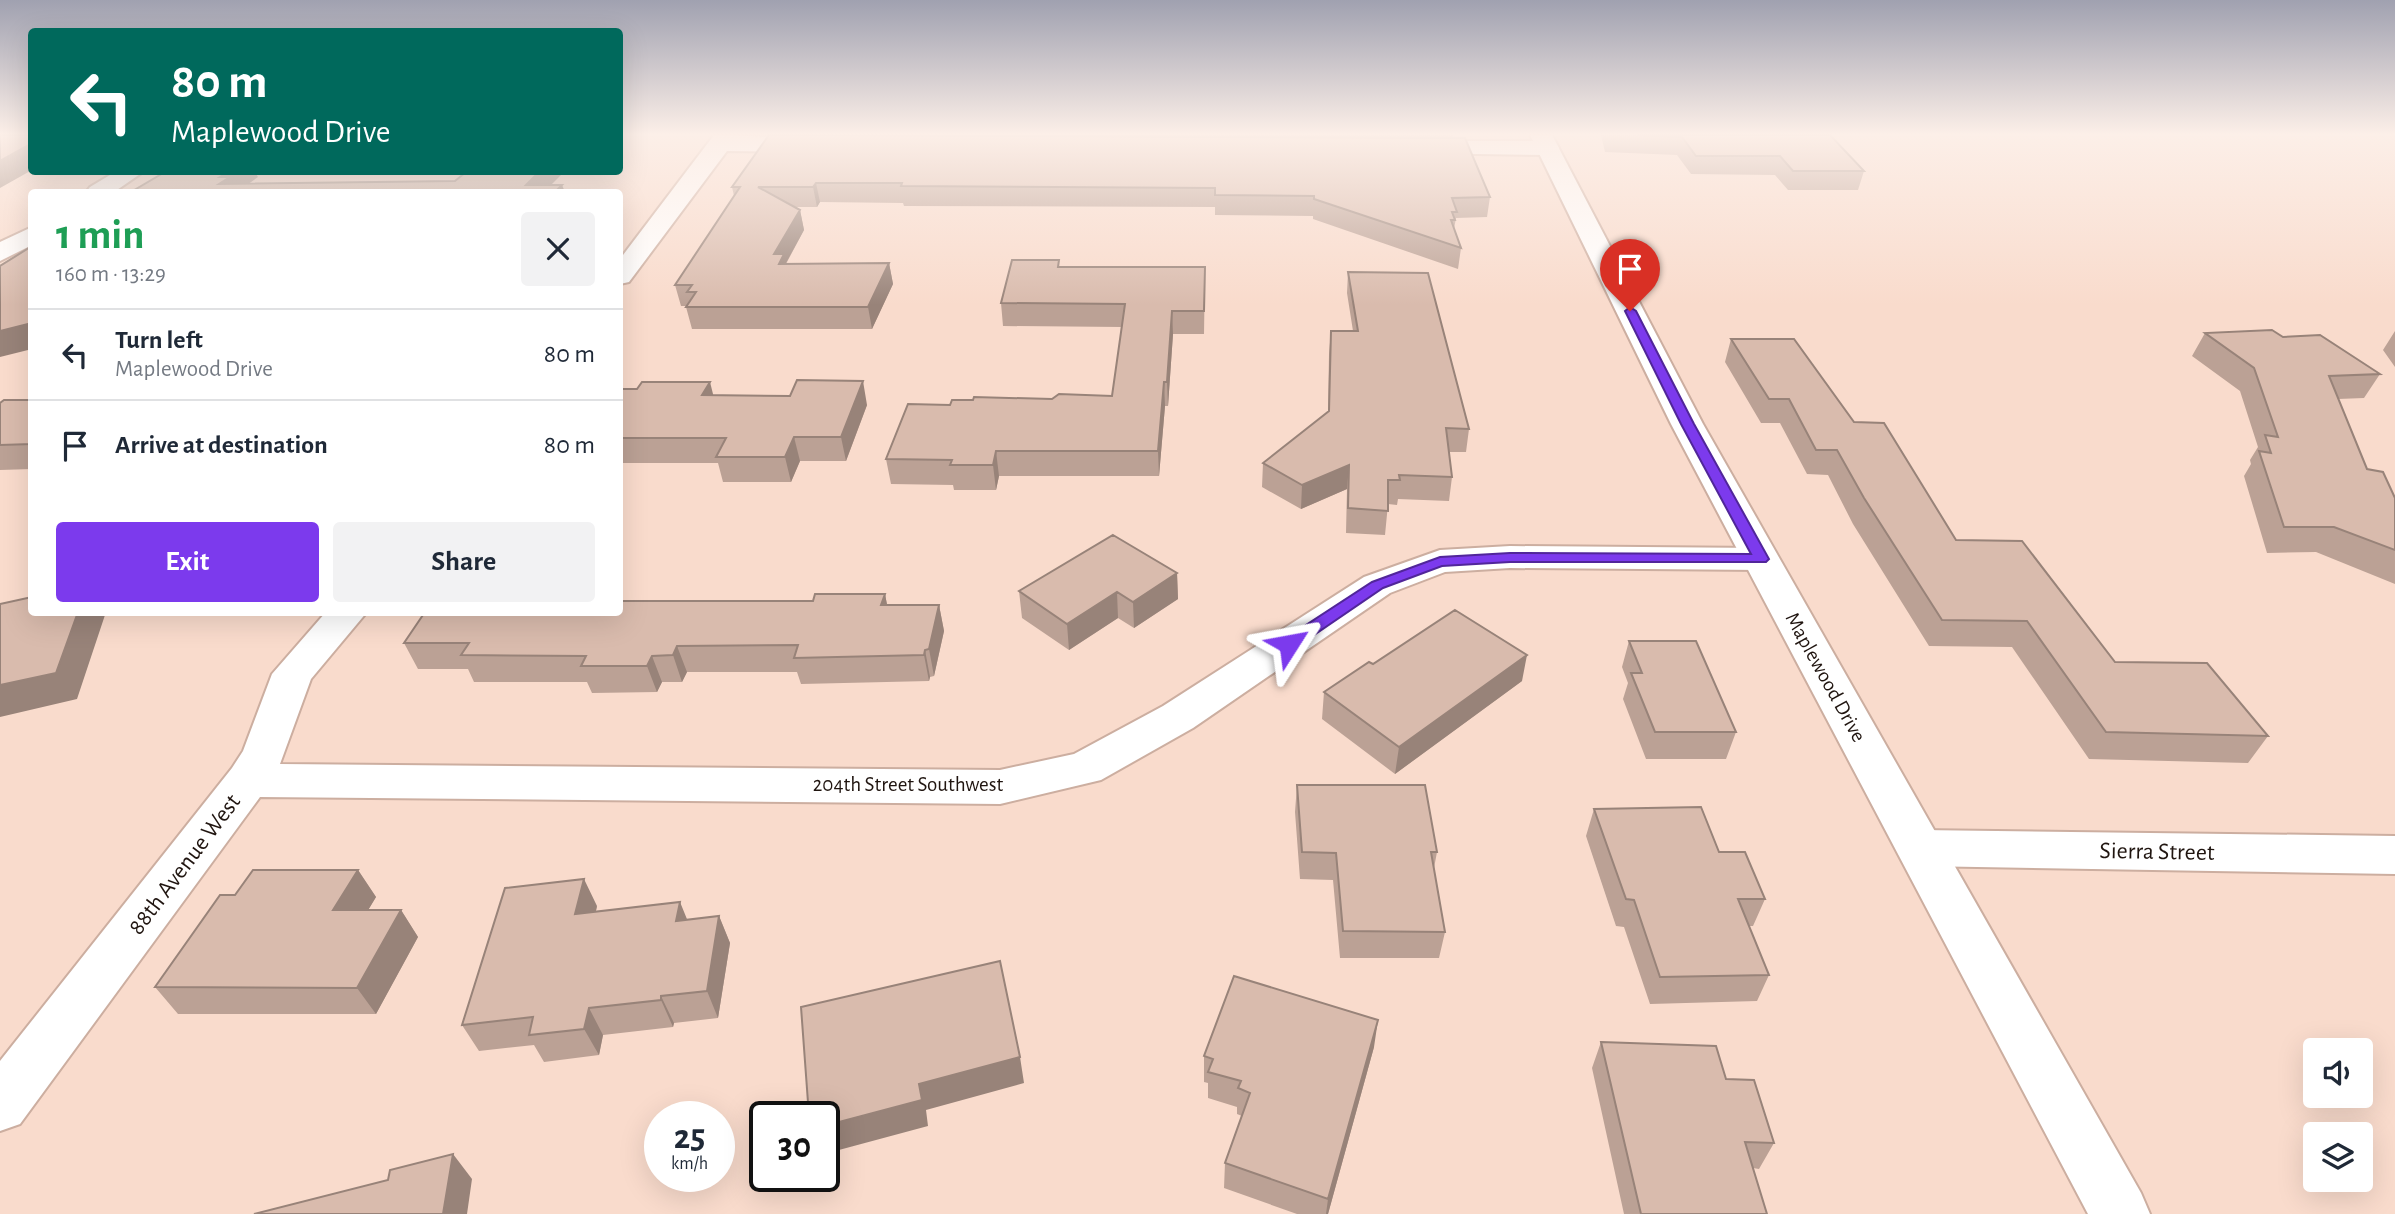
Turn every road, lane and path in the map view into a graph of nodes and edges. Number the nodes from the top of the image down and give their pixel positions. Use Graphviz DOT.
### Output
graph roads {
  1 [pos="683,192"];
  2 [pos="1570,192"];
  3 [pos="28,236"];
  4 [pos="0,253"];
  5 [pos="623,272"];
  6 [pos="1761,559"];
  7 [pos="344,616"];
  8 [pos="248,779"];
  9 [pos="1920,848"];
  10 [pos="2395,855"];
  11 [pos="0,1105"];
  12 [pos="2120,1214"];
  1 -- 5 [label="street"];
  2 -- 6 [label="street, Maplewood Drive"];
  3 -- 4 [label="street"];
  6 -- 8 [label="street, 204th Street Southwest"];
  6 -- 9 [label="street, Maplewood Drive"];
  7 -- 8 [label="street, 88th Avenue West"];
  8 -- 11 [label="street, 88th Avenue West"];
  9 -- 10 [label="street, Sierra Street"];
  9 -- 12 [label="street, Maplewood Drive"];
}
